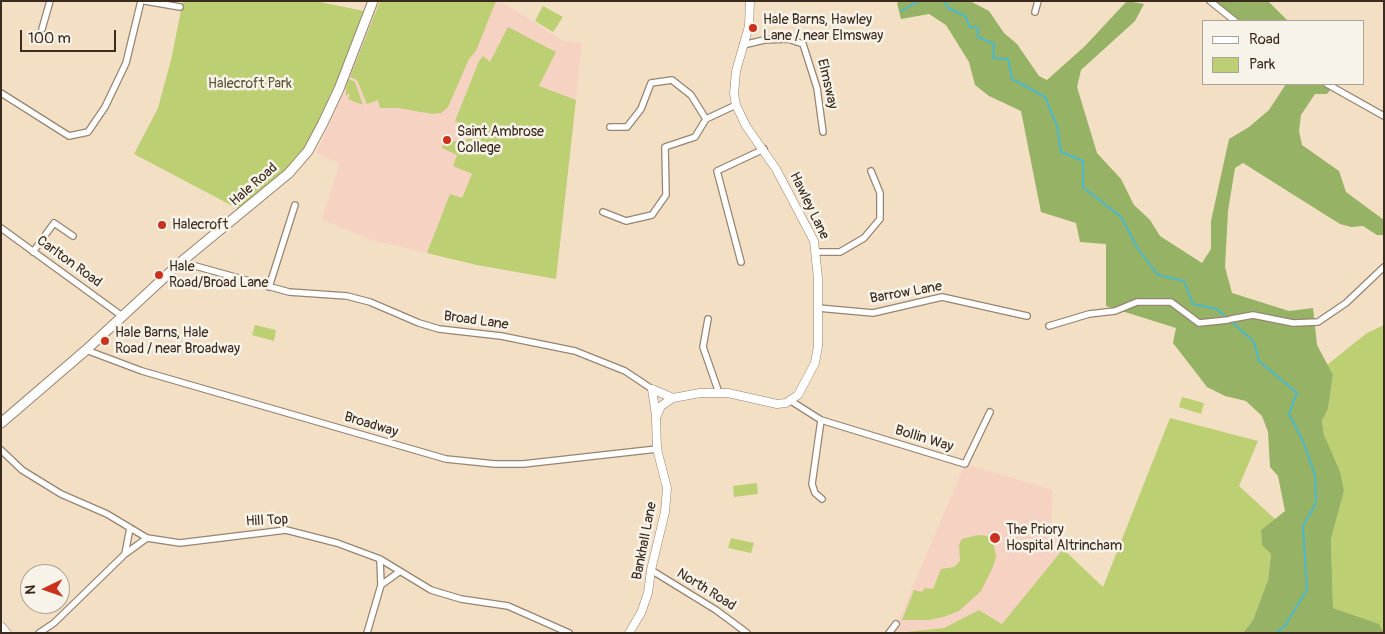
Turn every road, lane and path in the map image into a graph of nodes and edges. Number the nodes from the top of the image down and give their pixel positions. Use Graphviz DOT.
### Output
graph roads {
  1 [pos="50,1"];
  2 [pos="143,1"];
  3 [pos="373,1"];
  4 [pos="750,1"];
  5 [pos="1038,1"];
  6 [pos="1210,1"];
  7 [pos="180,7"];
  8 [pos="1035,12"];
  9 [pos="1234,20"];
  10 [pos="42,29"];
  11 [pos="743,45"];
  12 [pos="1329,85"];
  13 [pos="1,93"];
  14 [pos="736,105"];
  15 [pos="1384,116"];
  16 [pos="706,120"];
  17 [pos="610,127"];
  18 [pos="822,132"];
  19 [pos="764,149"];
  20 [pos="871,171"];
  21 [pos="295,205"];
  22 [pos="603,212"];
  23 [pos="1,228"];
  24 [pos="73,236"];
  25 [pos="33,252"];
  26 [pos="816,252"];
  27 [pos="182,262"];
  28 [pos="740,262"];
  29 [pos="1384,267"];
  30 [pos="269,287"];
  31 [pos="818,308"];
  32 [pos="122,316"];
  33 [pos="1027,316"];
  34 [pos="708,319"];
  35 [pos="1049,326"];
  36 [pos="86,350"];
  37 [pos="652,388"];
  38 [pos="718,392"];
  39 [pos="673,398"];
  40 [pos="791,401"];
  41 [pos="990,412"];
  42 [pos="656,418"];
  43 [pos="821,420"];
  44 [pos="1,422"];
  45 [pos="657,449"];
  46 [pos="1,450"];
  47 [pos="822,499"];
  48 [pos="130,528"];
  49 [pos="147,538"];
  50 [pos="125,554"];
  51 [pos="380,559"];
  52 [pos="651,570"];
  53 [pos="399,572"];
  54 [pos="381,585"];
  55 [pos="896,624"];
  56 [pos="1,626"];
  57 [pos="7,633"];
  58 [pos="39,633"];
  59 [pos="367,633"];
  60 [pos="570,633"];
  61 [pos="629,633"];
  62 [pos="747,633"];
  63 [pos="889,633"];
  1 -- 10 [label="street"];
  2 -- 7 [label="street"];
  2 -- 13 [label="street"];
  3 -- 27 [label="main road, Hale Road"];
  4 -- 11 [label="street, Hawley Lane"];
  5 -- 8 [label="street"];
  6 -- 9 [label="street"];
  11 -- 14 [label="street, Hawley Lane"];
  11 -- 18 [label="street, Elmsway"];
  12 -- 15 [label="street"];
  14 -- 16 [label="street"];
  14 -- 19 [label="street, Hawley Lane"];
  16 -- 17 [label="street"];
  16 -- 22 [label="street"];
  19 -- 26 [label="street, Hawley Lane"];
  19 -- 28 [label="street"];
  20 -- 26 [label="street"];
  21 -- 30 [label="street"];
  23 -- 25 [label="street, Carlton Road"];
  24 -- 25 [label="street"];
  25 -- 32 [label="street, Carlton Road"];
  26 -- 31 [label="street, Hawley Lane"];
  27 -- 30 [label="street, Broad Lane"];
  27 -- 32 [label="main road, Hale Road"];
  29 -- 35 [label="street"];
  30 -- 37 [label="street, Broad Lane"];
  31 -- 33 [label="street, Barrow Lane"];
  31 -- 40 [label="street, Hawley Lane"];
  32 -- 36 [label="main road, Hale Road"];
  34 -- 38 [label="street"];
  36 -- 44 [label="main road, Hale Road"];
  36 -- 45 [label="street, Broadway"];
  37 -- 39 [label="street, Broad Lane"];
  37 -- 42 [label="street, Bankhall Lane"];
  38 -- 39 [label="street"];
  38 -- 40 [label="street"];
  39 -- 42 [label="street"];
  40 -- 43 [label="street, Bollin Way"];
  41 -- 43 [label="street, Bollin Way"];
  42 -- 45 [label="street, Bankhall Lane"];
  43 -- 47 [label="street"];
  45 -- 52 [label="street, Bankhall Lane"];
  46 -- 48 [label="street, Hill Top"];
  48 -- 49 [label="street, Hill Top"];
  48 -- 50 [label="street"];
  49 -- 50 [label="street"];
  49 -- 51 [label="street, Hill Top"];
  50 -- 58 [label="street"];
  51 -- 53 [label="street, Hill Top"];
  51 -- 54 [label="street"];
  52 -- 61 [label="street, Bankhall Lane"];
  52 -- 62 [label="street, North Road"];
  53 -- 54 [label="street"];
  53 -- 60 [label="street, Hill Top"];
  54 -- 59 [label="street"];
  55 -- 63 [label="street"];
  56 -- 57 [label="street"];
}
